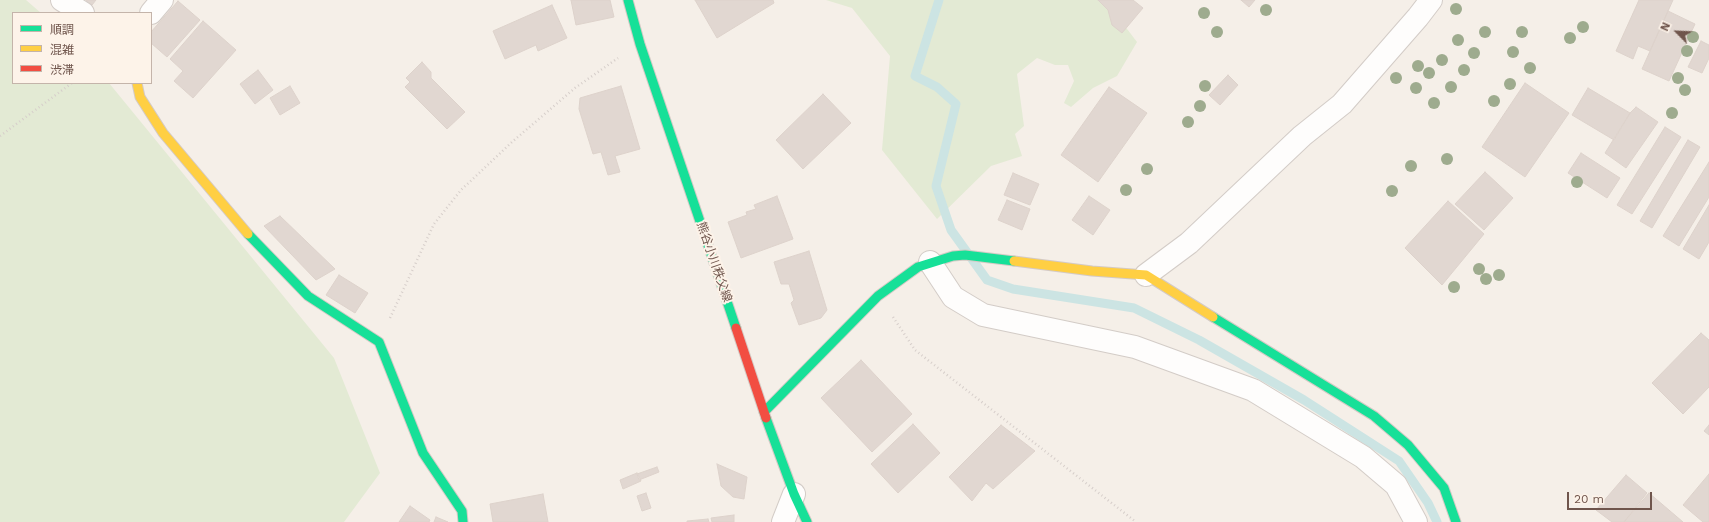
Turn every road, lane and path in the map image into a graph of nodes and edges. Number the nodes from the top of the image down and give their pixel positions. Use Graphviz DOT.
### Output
graph roads {
  1 [pos="62,0"];
  2 [pos="162,0"];
  3 [pos="628,0"];
  4 [pos="1431,0"];
  5 [pos="81,12"];
  6 [pos="152,12"];
  7 [pos="640,44"];
  8 [pos="71,84"];
  9 [pos="137,84"];
  10 [pos="0,136"];
  11 [pos="930,262"];
  12 [pos="1146,275"];
  13 [pos="878,296"];
  14 [pos="379,342"];
  15 [pos="764,412"];
  16 [pos="794,494"];
  17 [pos="463,522"];
  18 [pos="783,522"];
  19 [pos="807,522"];
  20 [pos="1136,522"];
  21 [pos="1416,522"];
  22 [pos="1456,522"];
  1 -- 5 [label="street"];
  2 -- 6 [label="street"];
  3 -- 7 [label="street, 熊谷小川秩父線"];
  4 -- 12 [label="street"];
  7 -- 14 [label="path"];
  7 -- 15 [label="street, 熊谷小川秩父線"];
  8 -- 10 [label="path"];
  9 -- 14 [label="street"];
  11 -- 12 [label="street"];
  11 -- 13 [label="street"];
  11 -- 21 [label="street"];
  12 -- 22 [label="street"];
  13 -- 15 [label="street"];
  13 -- 20 [label="path"];
  14 -- 17 [label="street"];
  15 -- 16 [label="street, 熊谷小川秩父線"];
  16 -- 18 [label="street"];
  16 -- 19 [label="street, 熊谷小川秩父線"];
}
